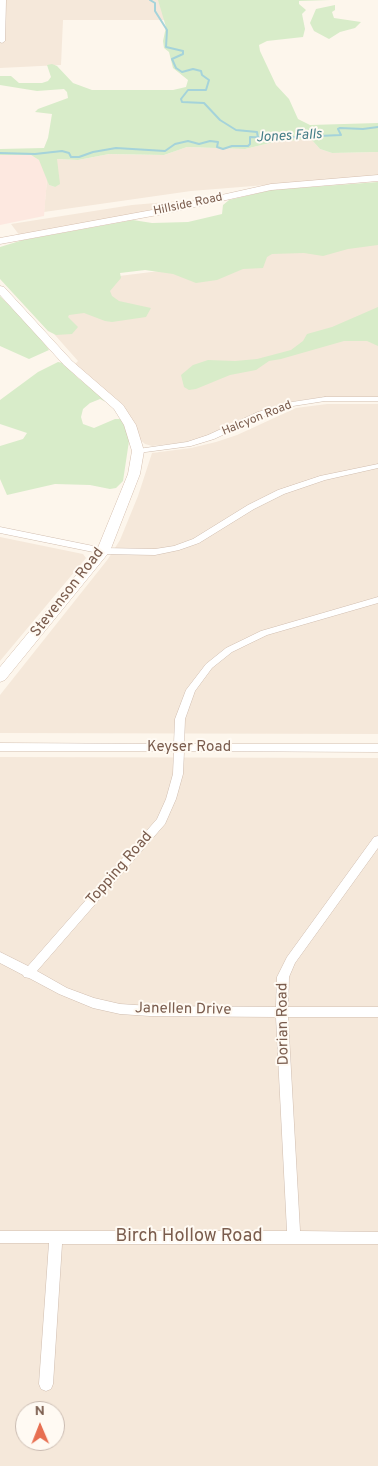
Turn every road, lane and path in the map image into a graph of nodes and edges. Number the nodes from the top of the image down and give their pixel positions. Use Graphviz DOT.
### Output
graph roads {
  1 [pos="3,0"];
  2 [pos="2,41"];
  3 [pos="378,178"];
  4 [pos="0,241"];
  5 [pos="0,289"];
  6 [pos="378,399"];
  7 [pos="138,451"];
  8 [pos="378,466"];
  9 [pos="0,530"];
  10 [pos="103,551"];
  11 [pos="378,600"];
  12 [pos="0,677"];
  13 [pos="0,747"];
  14 [pos="179,748"];
  15 [pos="378,748"];
  16 [pos="378,840"];
  17 [pos="0,957"];
  18 [pos="28,974"];
  19 [pos="282,1011"];
  20 [pos="378,1012"];
  21 [pos="0,1236"];
  22 [pos="56,1237"];
  23 [pos="294,1238"];
  24 [pos="378,1238"];
  25 [pos="46,1384"];
  1 -- 2 [label="street"];
  3 -- 4 [label="street, Hillside Road"];
  5 -- 7 [label="street"];
  6 -- 7 [label="street, Halcyon Road"];
  7 -- 10 [label="street, Stevenson Road"];
  8 -- 10 [label="street"];
  9 -- 10 [label="street"];
  10 -- 12 [label="street, Stevenson Road"];
  11 -- 14 [label="street, Topping Road"];
  13 -- 14 [label="street, Keyser Road"];
  14 -- 15 [label="street, Keyser Road"];
  14 -- 18 [label="street, Topping Road"];
  16 -- 19 [label="street, Dorian Road"];
  17 -- 18 [label="street, Janellen Drive"];
  18 -- 19 [label="street, Janellen Drive"];
  19 -- 20 [label="street, Janellen Drive"];
  19 -- 23 [label="street, Dorian Road"];
  21 -- 22 [label="street, Birch Hollow Road"];
  22 -- 23 [label="street, Birch Hollow Road"];
  22 -- 25 [label="street"];
  23 -- 24 [label="street, Birch Hollow Road"];
}
